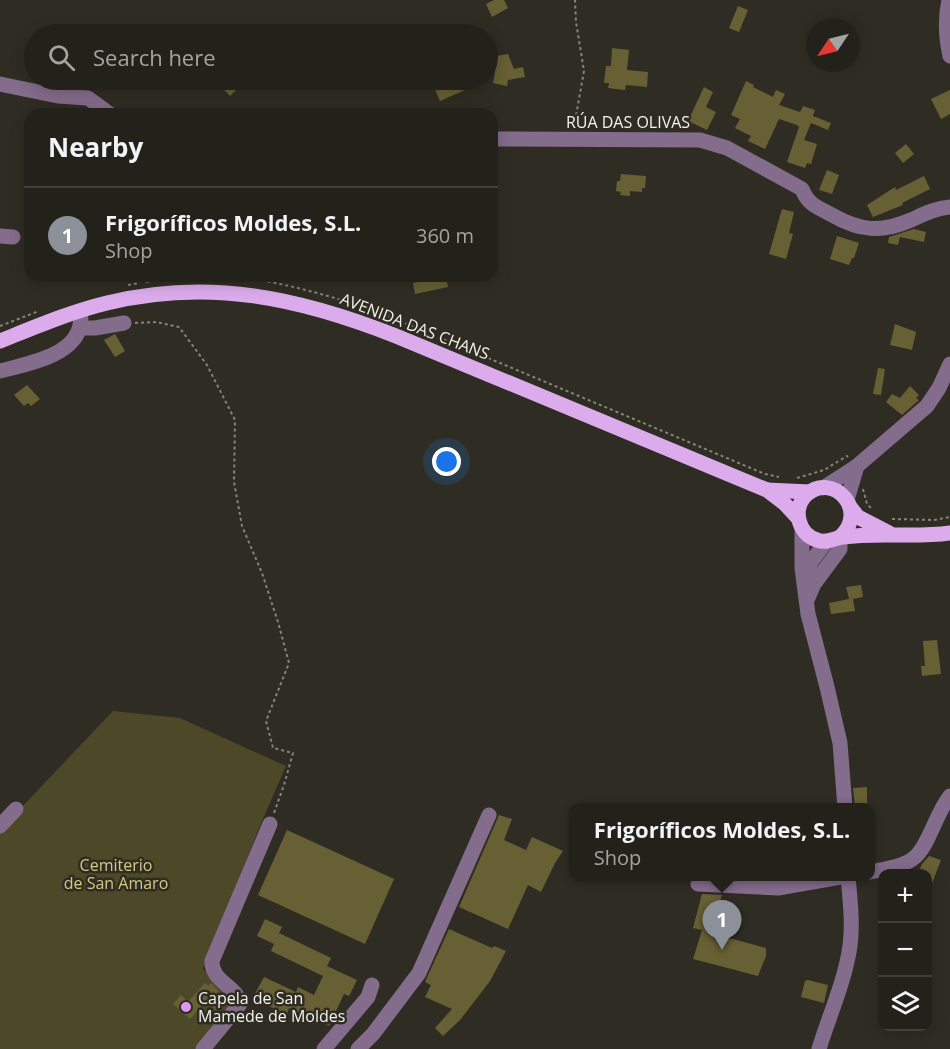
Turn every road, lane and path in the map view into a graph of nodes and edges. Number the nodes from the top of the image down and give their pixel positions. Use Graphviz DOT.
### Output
graph roads {
  1 [pos="575,0"];
  2 [pos="949,0"];
  3 [pos="950,56"];
  4 [pos="0,84"];
  5 [pos="24,89"];
  6 [pos="29,90"];
  7 [pos="102,108"];
  8 [pos="498,139"];
  9 [pos="573,139"];
  10 [pos="950,207"];
  11 [pos="269,282"];
  12 [pos="80,311"];
  13 [pos="124,323"];
  14 [pos="80,328"];
  15 [pos="0,341"];
  16 [pos="950,364"];
  17 [pos="0,371"];
  18 [pos="857,466"];
  19 [pos="863,484"];
  20 [pos="767,490"];
  21 [pos="817,490"];
  22 [pos="849,504"];
  23 [pos="874,512"];
  24 [pos="950,517"];
  25 [pos="800,523"];
  26 [pos="890,527"];
  27 [pos="950,533"];
  28 [pos="833,539"];
  29 [pos="804,583"];
  30 [pos="806,602"];
  31 [pos="950,796"];
  32 [pos="845,803"];
  33 [pos="16,809"];
  34 [pos="489,815"];
  35 [pos="270,824"];
  36 [pos="0,826"];
  37 [pos="875,871"];
  38 [pos="818,881"];
  39 [pos="847,881"];
  40 [pos="698,884"];
  41 [pos="372,985"];
  42 [pos="203,1049"];
  43 [pos="324,1049"];
  44 [pos="358,1049"];
  45 [pos="819,1049"];
  1 -- 9 [label="path"];
  2 -- 3 [label="street"];
  4 -- 5 [label="street"];
  6 -- 7 [label="street"];
  8 -- 9 [label="street, RÚA DAS OLIVAS"];
  9 -- 10 [label="street, RÚA DAS OLIVAS"];
  11 -- 18 [label="path, AVENIDA DAS CHANS"];
  12 -- 14 [label="street"];
  12 -- 15 [label="main road, AVENIDA DAS CHANS"];
  12 -- 20 [label="main road, AVENIDA DAS CHANS"];
  13 -- 14 [label="street"];
  13 -- 35 [label="path"];
  14 -- 17 [label="street"];
  16 -- 18 [label="street"];
  18 -- 21 [label="street"];
  18 -- 22 [label="street"];
  19 -- 23 [label="path"];
  20 -- 21 [label="main road, AVENIDA DAS CHANS"];
  20 -- 25 [label="main road, AVENIDA DAS CHANS"];
  21 -- 22 [label="main road, AVENIDA DAS CHANS"];
  21 -- 25 [label="main road"];
  22 -- 26 [label="main road, AVENIDA DAS CHANS"];
  22 -- 28 [label="main road"];
  24 -- 26 [label="path"];
  25 -- 28 [label="main road, AVENIDA DAS CHANS"];
  25 -- 29 [label="street"];
  26 -- 27 [label="main road, AVENIDA DAS CHANS"];
  26 -- 28 [label="main road, AVENIDA DAS CHANS"];
  28 -- 29 [label="street"];
  28 -- 30 [label="street"];
  29 -- 30 [label="street"];
  30 -- 32 [label="street"];
  31 -- 37 [label="street"];
  33 -- 36 [label="street"];
  34 -- 44 [label="street"];
  35 -- 42 [label="street"];
  38 -- 40 [label="street"];
  39 -- 45 [label="street"];
  41 -- 43 [label="street"];
}
